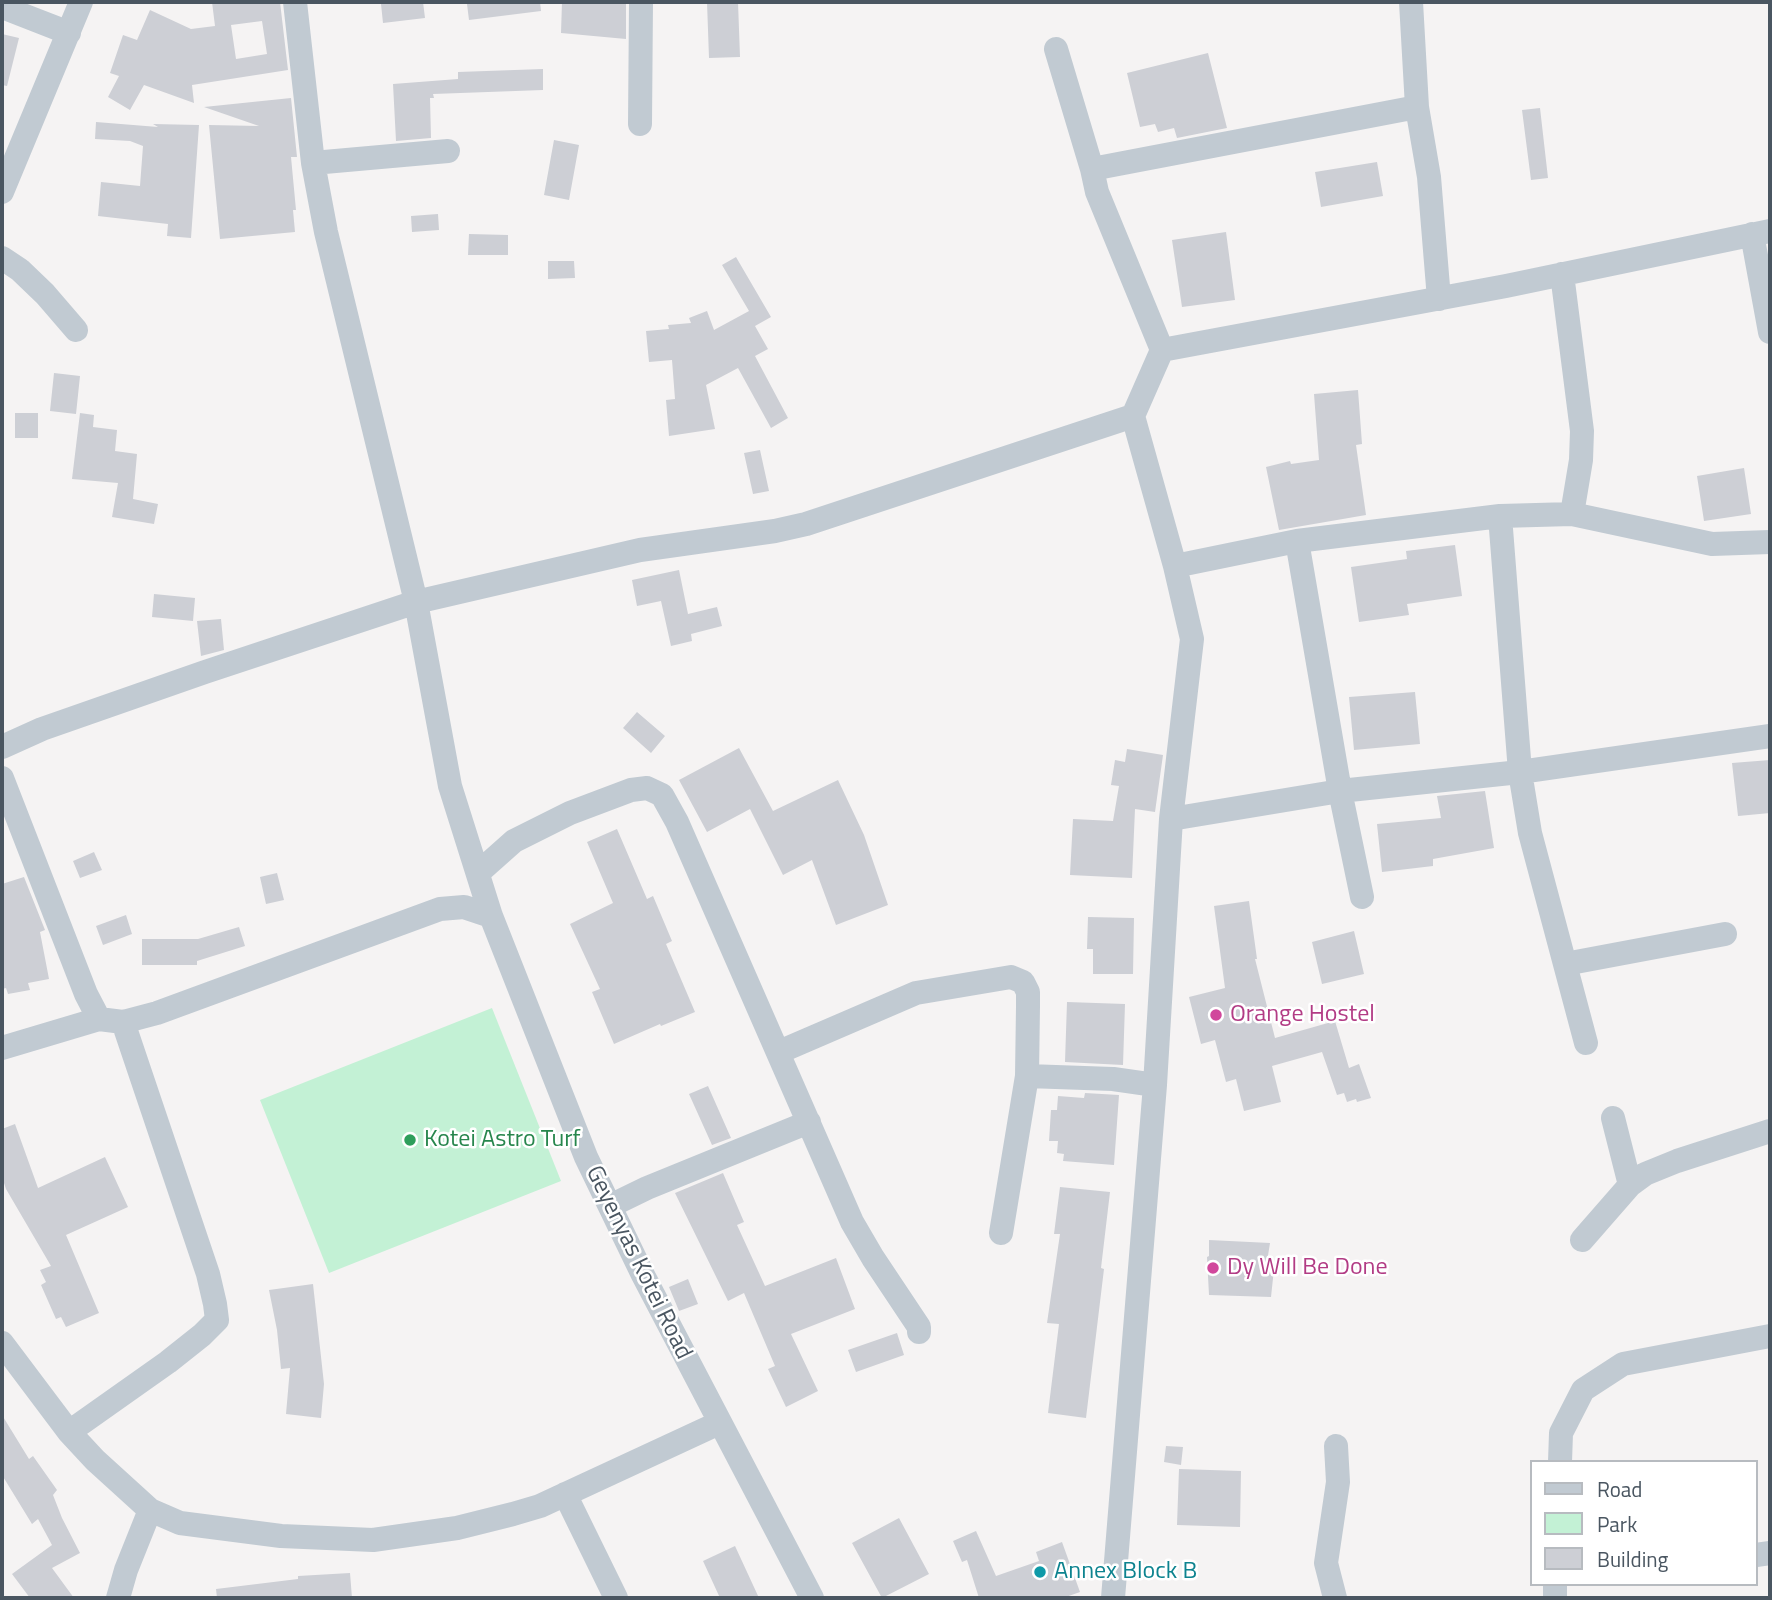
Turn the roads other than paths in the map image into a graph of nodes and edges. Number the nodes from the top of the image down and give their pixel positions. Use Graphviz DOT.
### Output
graph roads {
  1 [pos="81,2"];
  2 [pos="295,2"];
  3 [pos="641,2"];
  4 [pos="1411,2"];
  5 [pos="2,7"];
  6 [pos="69,33"];
  7 [pos="1056,49"];
  8 [pos="1417,107"];
  9 [pos="640,124"];
  10 [pos="448,150"];
  11 [pos="313,163"];
  12 [pos="1091,169"];
  13 [pos="2,192"];
  14 [pos="1761,232"];
  15 [pos="2,258"];
  16 [pos="1562,275"];
  17 [pos="1439,299"];
  18 [pos="76,330"];
  19 [pos="1770,332"];
  20 [pos="1162,350"];
  21 [pos="1133,416"];
  22 [pos="1572,514"];
  23 [pos="1500,516"];
  24 [pos="1297,541"];
  25 [pos="1770,545"];
  26 [pos="1175,566"];
  27 [pos="416,602"];
  28 [pos="1770,736"];
  29 [pos="2,747"];
  30 [pos="1520,772"];
  31 [pos="2,778"];
  32 [pos="1340,791"];
  33 [pos="1171,820"];
  34 [pos="478,873"];
  35 [pos="1362,897"];
  36 [pos="491,916"];
  37 [pos="1726,934"];
  38 [pos="1565,964"];
  39 [pos="111,1020"];
  40 [pos="1586,1043"];
  41 [pos="2,1048"];
  42 [pos="779,1052"];
  43 [pos="1027,1076"];
  44 [pos="1155,1085"];
  45 [pos="1613,1118"];
  46 [pos="809,1122"];
  47 [pos="1770,1131"];
  48 [pos="1630,1185"];
  49 [pos="610,1206"];
  50 [pos="1001,1233"];
  51 [pos="1582,1240"];
  52 [pos="919,1332"];
  53 [pos="1770,1336"];
  54 [pos="2,1343"];
  55 [pos="719,1423"];
  56 [pos="69,1432"];
  57 [pos="1336,1446"];
  58 [pos="1560,1460"];
  59 [pos="565,1494"];
  60 [pos="150,1510"];
  61 [pos="118,1598"];
  62 [pos="616,1598"];
  63 [pos="811,1598"];
  64 [pos="1113,1598"];
  65 [pos="1335,1598"];
  1 -- 6 [label="street"];
  2 -- 11 [label="street, Geyenyas Kotei Road"];
  3 -- 9 [label="street"];
  4 -- 8 [label="street"];
  5 -- 6 [label="street"];
  6 -- 13 [label="street"];
  7 -- 12 [label="street"];
  8 -- 12 [label="street"];
  8 -- 17 [label="street"];
  10 -- 11 [label="street"];
  11 -- 27 [label="street, Geyenyas Kotei Road"];
  12 -- 20 [label="street"];
  14 -- 16 [label="street"];
  14 -- 19 [label="street"];
  15 -- 18 [label="street"];
  16 -- 17 [label="street"];
  16 -- 22 [label="street"];
  17 -- 20 [label="street"];
  20 -- 21 [label="street"];
  21 -- 26 [label="street"];
  21 -- 27 [label="street"];
  22 -- 23 [label="street"];
  22 -- 25 [label="street"];
  23 -- 24 [label="street"];
  23 -- 30 [label="street"];
  24 -- 26 [label="street"];
  24 -- 32 [label="street"];
  26 -- 33 [label="street"];
  27 -- 29 [label="street"];
  27 -- 34 [label="street, Geyenyas Kotei Road"];
  28 -- 30 [label="street"];
  30 -- 32 [label="street"];
  30 -- 38 [label="street"];
  31 -- 39 [label="street"];
  32 -- 33 [label="street"];
  32 -- 35 [label="street"];
  33 -- 44 [label="street"];
  34 -- 36 [label="street, Geyenyas Kotei Road"];
  34 -- 42 [label="street"];
  36 -- 39 [label="street"];
  36 -- 49 [label="street, Geyenyas Kotei Road"];
  37 -- 38 [label="street"];
  38 -- 40 [label="street"];
  39 -- 41 [label="street"];
  39 -- 56 [label="street"];
  42 -- 43 [label="street"];
  42 -- 46 [label="street"];
  43 -- 44 [label="street"];
  43 -- 50 [label="street"];
  44 -- 64 [label="street"];
  45 -- 48 [label="street"];
  46 -- 49 [label="street"];
  46 -- 52 [label="street"];
  47 -- 48 [label="street"];
  48 -- 51 [label="street"];
  49 -- 55 [label="street, Geyenyas Kotei Road"];
  53 -- 58 [label="street"];
  54 -- 56 [label="street"];
  55 -- 59 [label="street"];
  55 -- 63 [label="street, Geyenyas Kotei Road"];
  56 -- 60 [label="street"];
  57 -- 65 [label="street"];
  59 -- 60 [label="street"];
  59 -- 62 [label="street"];
  60 -- 61 [label="street"];
}
